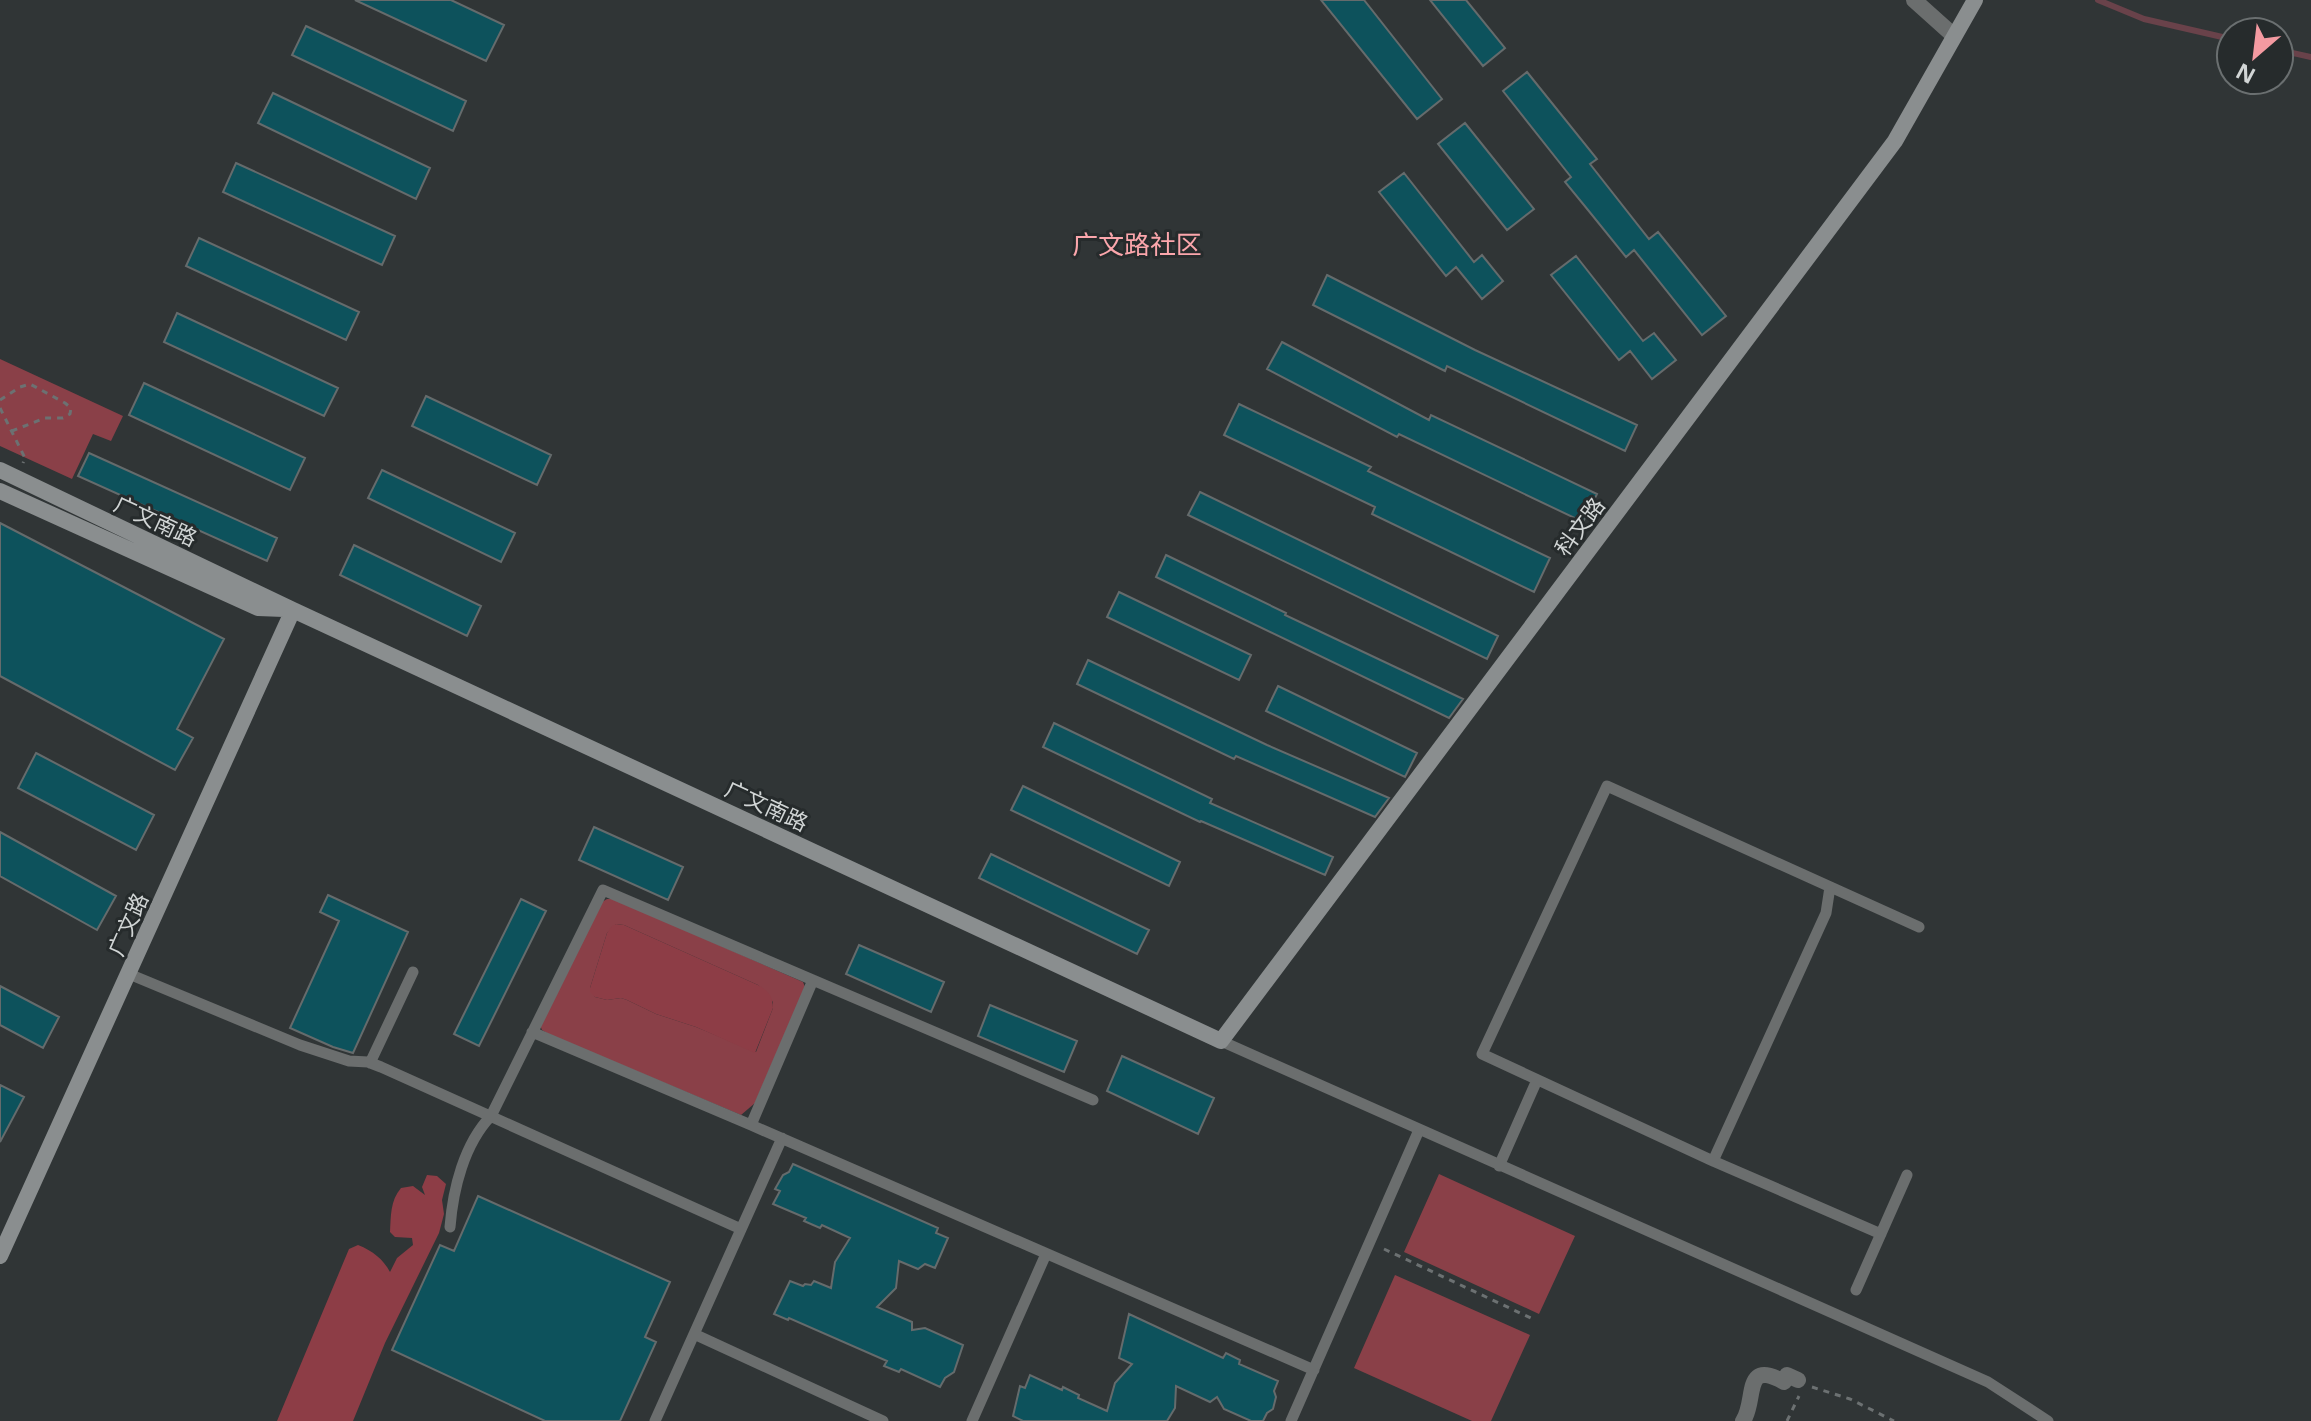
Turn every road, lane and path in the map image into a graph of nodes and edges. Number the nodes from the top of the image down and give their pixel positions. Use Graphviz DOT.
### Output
graph roads {
  1 [pos="1914,0"];
  2 [pos="1975,0"];
  3 [pos="1984,0"];
  4 [pos="1955,32"];
  5 [pos="0,400"];
  6 [pos="0,408"];
  7 [pos="12,431"];
  8 [pos="0,470"];
  9 [pos="17,478"];
  10 [pos="0,491"];
  11 [pos="293,610"];
  12 [pos="1830,887"];
  13 [pos="1919,927"];
  14 [pos="413,972"];
  15 [pos="129,974"];
  16 [pos="813,980"];
  17 [pos="532,1032"];
  18 [pos="1221,1041"];
  19 [pos="370,1063"];
  20 [pos="1537,1080"];
  21 [pos="1093,1100"];
  22 [pos="491,1116"];
  23 [pos="751,1125"];
  24 [pos="1419,1130"];
  25 [pos="782,1138"];
  26 [pos="1713,1161"];
  27 [pos="1499,1166"];
  28 [pos="1907,1175"];
  29 [pos="450,1227"];
  30 [pos="741,1229"];
  31 [pos="1881,1234"];
  32 [pos="1370,1243"];
  33 [pos="1046,1254"];
  34 [pos="0,1256"];
  35 [pos="1856,1290"];
  36 [pos="1535,1320"];
  37 [pos="694,1334"];
  38 [pos="1314,1370"];
  39 [pos="1804,1386"];
  40 [pos="655,1421"];
  41 [pos="883,1421"];
  42 [pos="972,1421"];
  43 [pos="1291,1421"];
  44 [pos="1743,1421"];
  45 [pos="1787,1421"];
  46 [pos="1894,1421"];
  47 [pos="2048,1421"];
  1 -- 4 [label="street"];
  2 -- 4 [label="street, 科文路"];
  3 -- 4 [label="street, 科文路"];
  4 -- 18 [label="street, 科文路"];
  5 -- 7 [label="path"];
  6 -- 7 [label="path"];
  7 -- 9 [label="path"];
  8 -- 9 [label="street, 广文南路"];
  9 -- 11 [label="street, 广文南路"];
  10 -- 11 [label="street, 广文南路"];
  11 -- 15 [label="street, 广文路"];
  11 -- 18 [label="street, 广文南路"];
  12 -- 13 [label="lane"];
  12 -- 20 [label="lane"];
  12 -- 26 [label="lane"];
  14 -- 19 [label="lane"];
  15 -- 19 [label="lane"];
  15 -- 34 [label="street, 广文路"];
  16 -- 17 [label="lane"];
  16 -- 21 [label="lane"];
  16 -- 23 [label="lane"];
  17 -- 22 [label="lane"];
  17 -- 23 [label="lane"];
  18 -- 24 [label="lane"];
  19 -- 22 [label="lane"];
  20 -- 26 [label="lane"];
  20 -- 27 [label="lane"];
  22 -- 29 [label="lane"];
  22 -- 30 [label="lane"];
  23 -- 25 [label="lane"];
  24 -- 27 [label="lane"];
  24 -- 32 [label="lane"];
  25 -- 30 [label="lane"];
  25 -- 33 [label="lane"];
  26 -- 31 [label="lane"];
  27 -- 47 [label="lane"];
  28 -- 31 [label="lane"];
  30 -- 37 [label="lane"];
  31 -- 35 [label="lane"];
  32 -- 36 [label="path"];
  32 -- 38 [label="lane"];
  33 -- 38 [label="lane"];
  33 -- 42 [label="lane"];
  37 -- 40 [label="lane"];
  37 -- 41 [label="lane"];
  38 -- 43 [label="lane"];
  39 -- 44 [label="street"];
  39 -- 45 [label="path"];
  39 -- 46 [label="path"];
}
